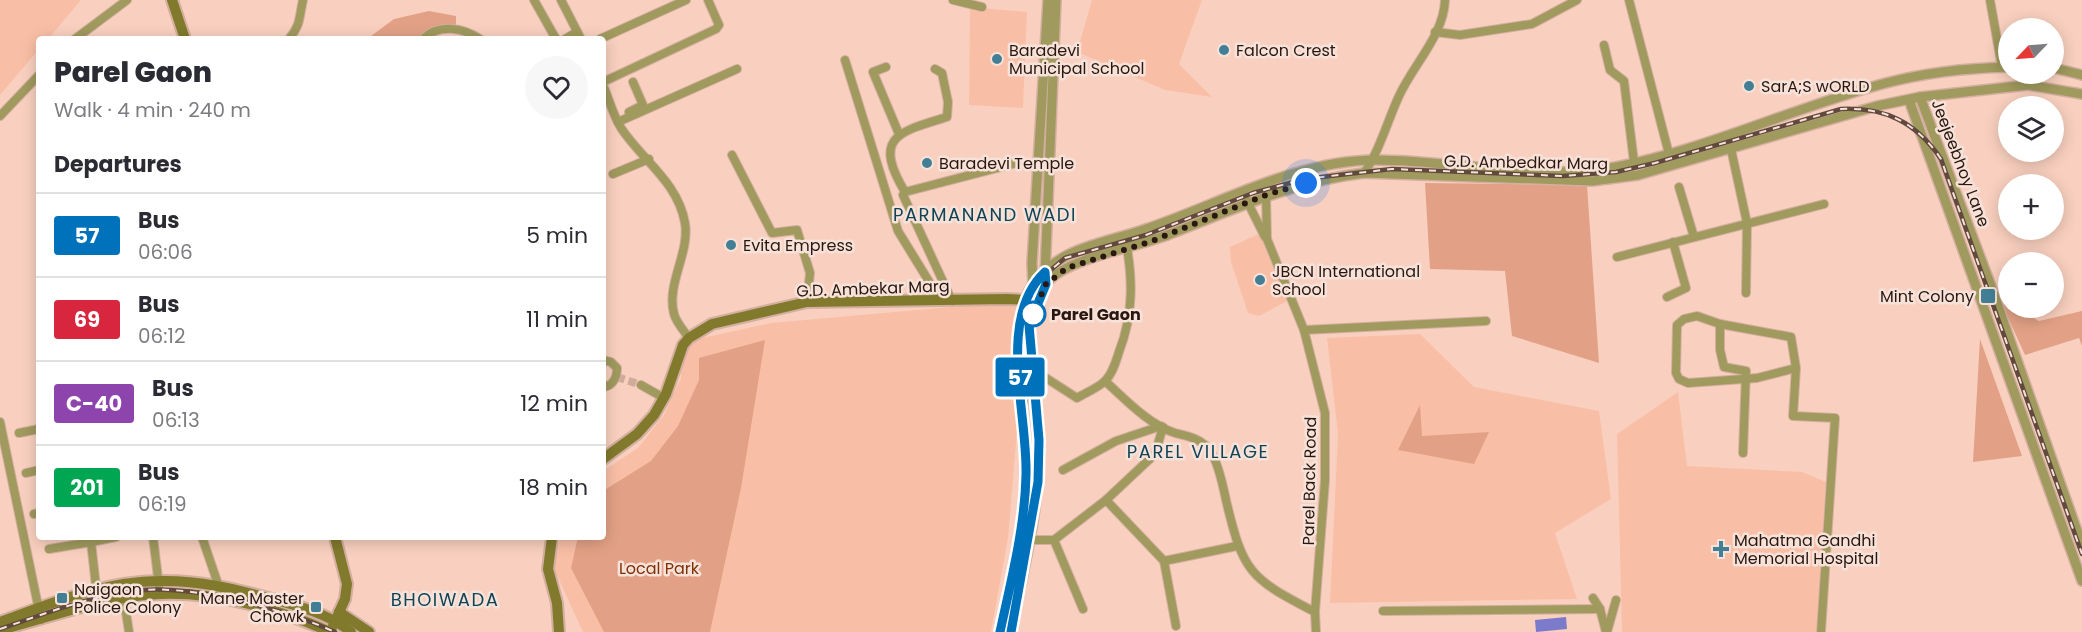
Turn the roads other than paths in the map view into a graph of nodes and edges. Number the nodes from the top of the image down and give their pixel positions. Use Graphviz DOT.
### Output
graph roads {
  1 [pos="127,0"];
  2 [pos="172,0"];
  3 [pos="303,0"];
  4 [pos="534,0"];
  5 [pos="561,0"];
  6 [pos="686,0"];
  7 [pos="708,0"];
  8 [pos="953,0"];
  9 [pos="1048,0"];
  10 [pos="1056,0"];
  11 [pos="1445,0"];
  12 [pos="1577,0"];
  13 [pos="1629,0"];
  14 [pos="1990,0"];
  15 [pos="982,7"];
  16 [pos="1435,32"];
  17 [pos="579,35"];
  18 [pos="79,36"];
  19 [pos="184,36"];
  20 [pos="291,36"];
  21 [pos="426,36"];
  22 [pos="474,36"];
  23 [pos="554,36"];
  24 [pos="606,36"];
  25 [pos="1998,36"];
  26 [pos="1604,45"];
  27 [pos="845,60"];
  28 [pos="886,67"];
  29 [pos="1998,68"];
  30 [pos="737,69"];
  31 [pos="934,69"];
  32 [pos="2064,70"];
  33 [pos="2082,75"];
  34 [pos="36,78"];
  35 [pos="606,82"];
  36 [pos="633,82"];
  37 [pos="606,90"];
  38 [pos="2082,94"];
  39 [pos="611,95"];
  40 [pos="1920,97"];
  41 [pos="1909,100"];
  42 [pos="614,107"];
  43 [pos="640,110"];
  44 [pos="0,116"];
  45 [pos="619,121"];
  46 [pos="899,134"];
  47 [pos="1731,149"];
  48 [pos="1668,154"];
  49 [pos="732,155"];
  50 [pos="649,159"];
  51 [pos="1373,160"];
  52 [pos="1020,162"];
  53 [pos="1634,162"];
  54 [pos="1364,173"];
  55 [pos="613,174"];
  56 [pos="1568,176"];
  57 [pos="1679,187"];
  58 [pos="905,192"];
  59 [pos="1243,193"];
  60 [pos="1266,195"];
  61 [pos="1247,203"];
  62 [pos="1824,204"];
  63 [pos="1963,213"];
  64 [pos="1951,217"];
  65 [pos="1747,223"];
  66 [pos="1125,237"];
  67 [pos="1694,237"];
  68 [pos="1267,239"];
  69 [pos="1673,242"];
  70 [pos="1127,248"];
  71 [pos="1617,257"];
  72 [pos="1045,272"];
  73 [pos="1033,284"];
  74 [pos="1046,284"];
  75 [pos="1746,293"];
  76 [pos="1667,297"];
  77 [pos="1025,300"];
  78 [pos="946,301"];
  79 [pos="807,302"];
  80 [pos="1037,303"];
  81 [pos="1486,321"];
  82 [pos="1720,324"];
  83 [pos="1304,330"];
  84 [pos="689,338"];
  85 [pos="606,361"];
  86 [pos="1796,368"];
  87 [pos="1046,378"];
  88 [pos="1746,379"];
  89 [pos="1105,381"];
  90 [pos="2024,381"];
  91 [pos="641,385"];
  92 [pos="606,386"];
  93 [pos="2011,386"];
  94 [pos="1021,390"];
  95 [pos="1033,390"];
  96 [pos="664,398"];
  97 [pos="0,422"];
  98 [pos="1162,427"];
  99 [pos="36,430"];
  100 [pos="19,433"];
  101 [pos="1743,453"];
  102 [pos="606,457"];
  103 [pos="1063,470"];
  104 [pos="36,471"];
  105 [pos="26,473"];
  106 [pos="1106,500"];
  107 [pos="87,540"];
  108 [pos="91,540"];
  109 [pos="153,540"];
  110 [pos="203,540"];
  111 [pos="336,540"];
  112 [pos="552,540"];
  113 [pos="1029,540"];
  114 [pos="1054,540"];
  115 [pos="2082,545"];
  116 [pos="1237,546"];
  117 [pos="49,549"];
  118 [pos="1164,561"];
  119 [pos="1013,563"];
  120 [pos="1024,565"];
  121 [pos="159,581"];
  122 [pos="2082,581"];
  123 [pos="219,585"];
  124 [pos="122,586"];
  125 [pos="97,591"];
  126 [pos="160,594"];
  127 [pos="125,598"];
  128 [pos="1593,598"];
  129 [pos="223,600"];
  130 [pos="1616,600"];
  131 [pos="98,604"];
  132 [pos="38,608"];
  133 [pos="1083,609"];
  134 [pos="1600,609"];
  135 [pos="1383,611"];
  136 [pos="1315,612"];
  137 [pos="338,616"];
  138 [pos="41,620"];
  139 [pos="0,622"];
  140 [pos="1176,626"];
  141 [pos="1000,629"];
  142 [pos="0,630"];
  143 [pos="1011,630"];
  144 [pos="129,632"];
  145 [pos="331,632"];
  146 [pos="351,632"];
  147 [pos="369,632"];
  148 [pos="559,632"];
  149 [pos="1316,632"];
  150 [pos="1607,632"];
  151 [pos="1821,632"];
  1 -- 18 [label="street"];
  2 -- 19 [label="main road"];
  3 -- 20 [label="street"];
  4 -- 23 [label="street"];
  5 -- 17 [label="street"];
  6 -- 24 [label="street"];
  7 -- 35 [label="street"];
  8 -- 15 [label="street"];
  9 -- 73 [label="street"];
  10 -- 72 [label="street"];
  11 -- 16 [label="street"];
  12 -- 16 [label="street"];
  13 -- 48 [label="street"];
  14 -- 25 [label="street"];
  16 -- 51 [label="street"];
  21 -- 22 [label="street"];
  26 -- 53 [label="street"];
  27 -- 78 [label="street"];
  28 -- 46 [label="street"];
  29 -- 48 [label="street"];
  30 -- 43 [label="street"];
  31 -- 46 [label="street"];
  32 -- 33 [label="street"];
  34 -- 44 [label="street"];
  36 -- 43 [label="street"];
  37 -- 42 [label="street"];
  38 -- 40 [label="street, G.D. Ambedkar Marg"];
  39 -- 42 [label="street"];
  40 -- 41 [label="street, G.D. Ambedkar Marg"];
  40 -- 63 [label="street, Jeejeebhoy Lane"];
  41 -- 47 [label="street, G.D. Ambedkar Marg"];
  41 -- 64 [label="street"];
  42 -- 45 [label="street"];
  43 -- 45 [label="street"];
  45 -- 50 [label="street"];
  46 -- 58 [label="street"];
  47 -- 56 [label="street, G.D. Ambedkar Marg"];
  47 -- 65 [label="street"];
  48 -- 53 [label="street"];
  49 -- 79 [label="street"];
  50 -- 55 [label="street"];
  50 -- 84 [label="street"];
  51 -- 54 [label="street"];
  51 -- 56 [label="street"];
  51 -- 59 [label="street"];
  52 -- 58 [label="street"];
  53 -- 56 [label="street"];
  54 -- 56 [label="street, G.D. Ambedkar Marg"];
  54 -- 60 [label="street, G.D. Ambedkar Marg"];
  57 -- 67 [label="street"];
  58 -- 78 [label="street"];
  59 -- 61 [label="street"];
  59 -- 66 [label="street"];
  60 -- 61 [label="street, G.D. Ambedkar Marg"];
  60 -- 68 [label="street, Parel Back Road"];
  61 -- 68 [label="street"];
  61 -- 70 [label="street, G.D. Ambedkar Marg"];
  62 -- 65 [label="street"];
  63 -- 64 [label="street"];
  63 -- 90 [label="street, Jeejeebhoy Lane"];
  64 -- 93 [label="street"];
  65 -- 67 [label="street"];
  65 -- 75 [label="street"];
  66 -- 70 [label="street"];
  66 -- 72 [label="street"];
  67 -- 69 [label="street"];
  68 -- 83 [label="street, Parel Back Road"];
  69 -- 71 [label="street"];
  69 -- 76 [label="street"];
  70 -- 74 [label="street, G.D. Ambedkar Marg"];
  70 -- 89 [label="street"];
  72 -- 73 [label="street"];
  72 -- 74 [label="street"];
  73 -- 77 [label="street"];
  73 -- 80 [label="street"];
  74 -- 80 [label="street"];
  77 -- 78 [label="main road, G.D. Ambekar Marg"];
  77 -- 80 [label="main road"];
  77 -- 94 [label="street"];
  78 -- 79 [label="main road, G.D. Ambekar Marg"];
  79 -- 84 [label="main road, G.D. Ambekar Marg"];
  80 -- 95 [label="street"];
  81 -- 83 [label="street"];
  82 -- 86 [label="street"];
  82 -- 88 [label="street"];
  82 -- 88 [label="street"];
  83 -- 136 [label="street, Parel Back Road"];
  84 -- 96 [label="main road"];
  85 -- 92 [label="street"];
  86 -- 88 [label="street"];
  86 -- 151 [label="street"];
  87 -- 89 [label="street"];
  88 -- 101 [label="street"];
  89 -- 98 [label="street"];
  90 -- 93 [label="street"];
  90 -- 115 [label="street, Jeejeebhoy Lane"];
  91 -- 96 [label="street"];
  93 -- 122 [label="street"];
  94 -- 95 [label="street"];
  94 -- 119 [label="street"];
  95 -- 113 [label="street"];
  96 -- 102 [label="main road"];
  97 -- 132 [label="street"];
  98 -- 103 [label="street"];
  98 -- 106 [label="street"];
  98 -- 116 [label="street"];
  99 -- 100 [label="street"];
  104 -- 105 [label="street"];
  106 -- 114 [label="street"];
  106 -- 118 [label="street"];
  107 -- 117 [label="street"];
  108 -- 125 [label="street"];
  109 -- 121 [label="street"];
  110 -- 123 [label="street"];
  111 -- 137 [label="main road"];
  112 -- 148 [label="main road"];
  113 -- 114 [label="street"];
  113 -- 120 [label="street"];
  114 -- 133 [label="street"];
  116 -- 118 [label="street"];
  116 -- 136 [label="street"];
  118 -- 140 [label="street"];
  119 -- 120 [label="street"];
  119 -- 141 [label="street"];
  120 -- 143 [label="street"];
  121 -- 123 [label="main road"];
  121 -- 124 [label="main road"];
  121 -- 126 [label="street"];
  123 -- 129 [label="street"];
  123 -- 137 [label="main road"];
  124 -- 125 [label="main road"];
  124 -- 127 [label="street"];
  125 -- 131 [label="street"];
  125 -- 132 [label="main road"];
  126 -- 127 [label="main road"];
  126 -- 129 [label="main road"];
  127 -- 131 [label="main road"];
  127 -- 144 [label="street"];
  128 -- 134 [label="street"];
  129 -- 145 [label="main road"];
  130 -- 150 [label="street"];
  131 -- 138 [label="main road"];
  132 -- 138 [label="street"];
  132 -- 139 [label="main road"];
  134 -- 135 [label="street"];
  134 -- 150 [label="street"];
  136 -- 149 [label="street, Parel Back Road"];
  137 -- 145 [label="main road"];
  137 -- 146 [label="main road"];
  137 -- 147 [label="main road"];
  138 -- 142 [label="main road"];
  141 -- 143 [label="street"];
}
